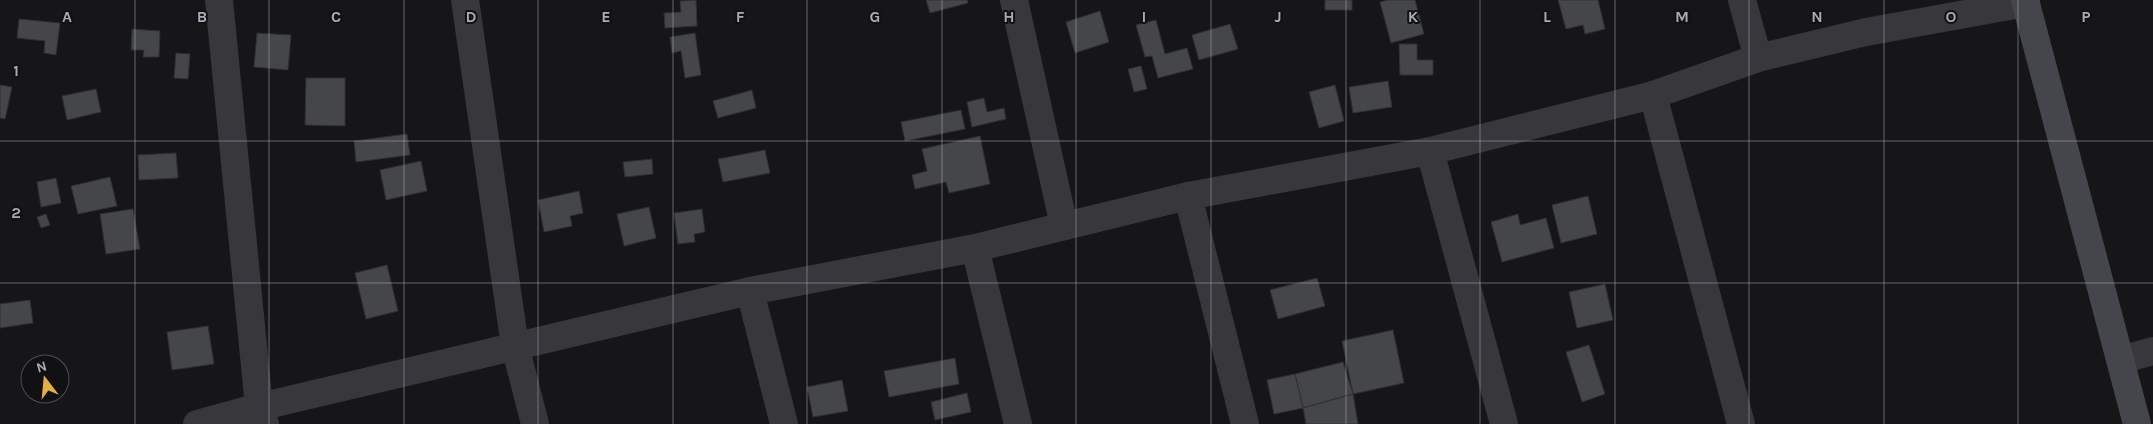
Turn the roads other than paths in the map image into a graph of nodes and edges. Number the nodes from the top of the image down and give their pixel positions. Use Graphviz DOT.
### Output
graph roads {
  1 [pos="219,0"];
  2 [pos="465,0"];
  3 [pos="1014,0"];
  4 [pos="1742,0"];
  5 [pos="2025,1"];
  6 [pos="1758,58"];
  7 [pos="1653,95"];
  8 [pos="1430,152"];
  9 [pos="1188,196"];
  10 [pos="1064,226"];
  11 [pos="975,248"];
  12 [pos="750,291"];
  13 [pos="515,346"];
  14 [pos="2153,351"];
  15 [pos="2122,360"];
  16 [pos="262,416"];
  17 [pos="197,424"];
  18 [pos="535,424"];
  19 [pos="784,424"];
  20 [pos="1018,424"];
  21 [pos="1245,424"];
  22 [pos="1504,424"];
  23 [pos="1741,424"];
  24 [pos="2137,424"];
  1 -- 16 [label="street"];
  2 -- 13 [label="street"];
  3 -- 10 [label="street"];
  4 -- 6 [label="street"];
  5 -- 6 [label="street"];
  5 -- 15 [label="street"];
  6 -- 7 [label="street"];
  7 -- 8 [label="street"];
  7 -- 23 [label="street"];
  8 -- 9 [label="street"];
  8 -- 22 [label="street"];
  9 -- 10 [label="street"];
  9 -- 21 [label="street"];
  10 -- 11 [label="street"];
  11 -- 12 [label="street"];
  11 -- 20 [label="street"];
  12 -- 13 [label="street"];
  12 -- 19 [label="street"];
  13 -- 16 [label="street"];
  13 -- 18 [label="street"];
  14 -- 15 [label="street"];
  15 -- 24 [label="street"];
  16 -- 17 [label="street"];
}
